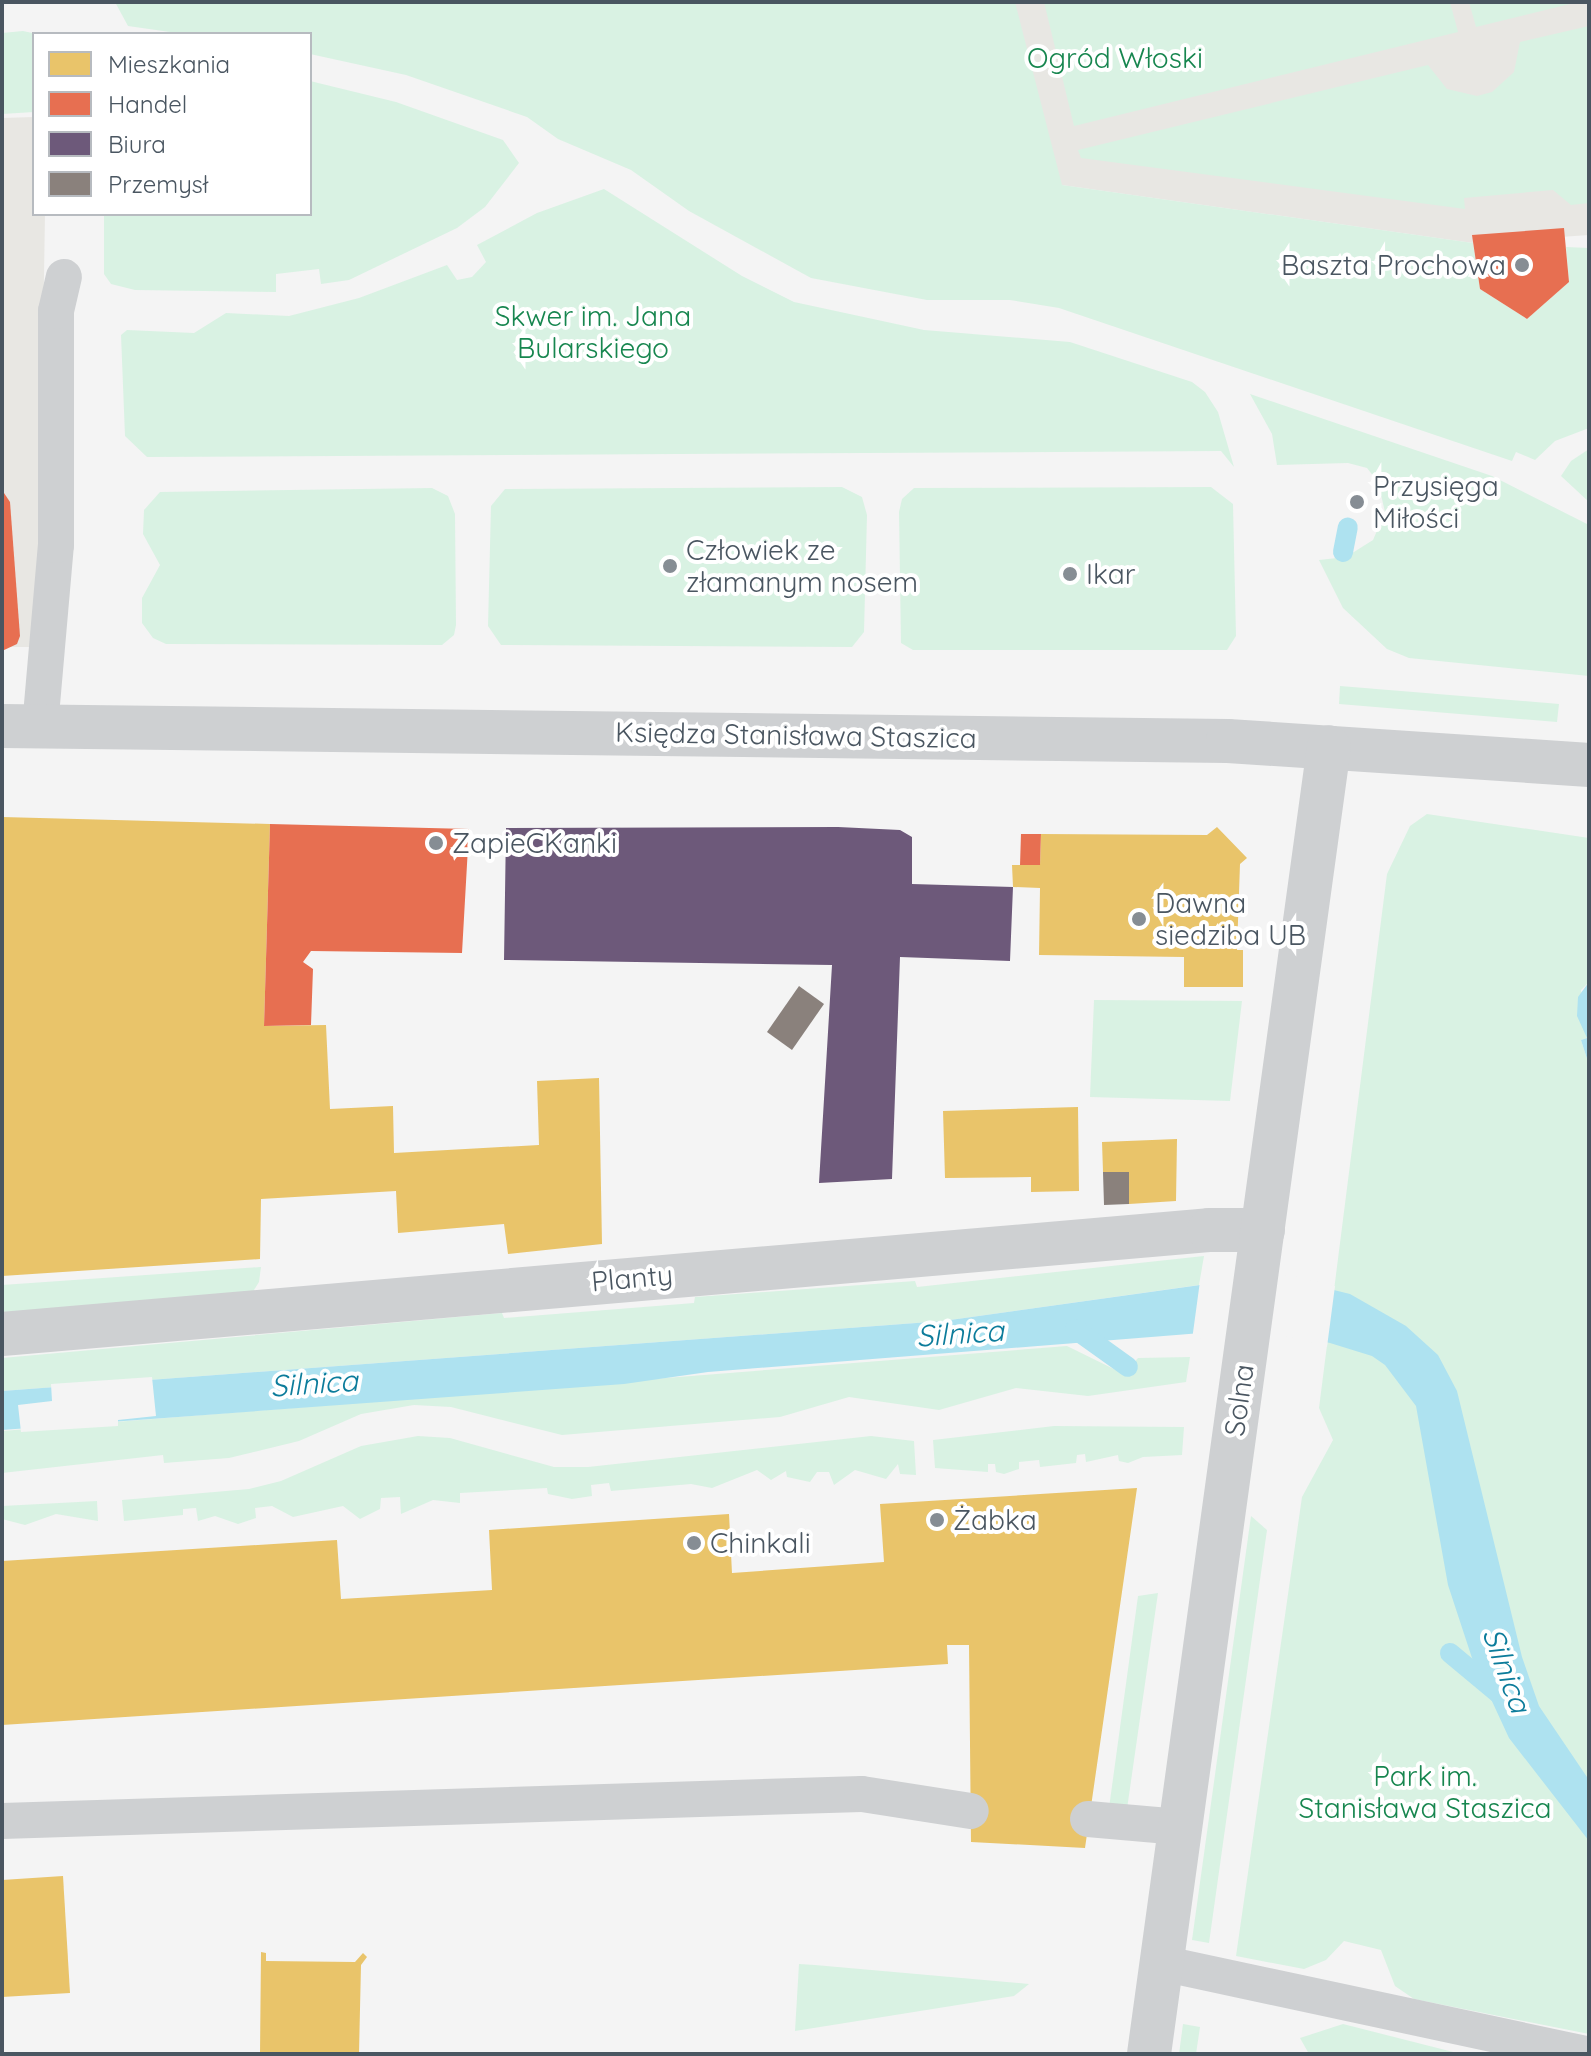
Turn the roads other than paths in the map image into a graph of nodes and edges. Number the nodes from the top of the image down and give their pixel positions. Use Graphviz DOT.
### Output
graph roads {
  1 [pos="64,277"];
  2 [pos="21,727"];
  3 [pos="1329,747"];
  4 [pos="1589,765"];
  5 [pos="1260,1249"];
  6 [pos="2,1334"];
  7 [pos="971,1811"];
  8 [pos="1088,1819"];
  9 [pos="2,1821"];
  10 [pos="1180,1827"];
  11 [pos="1161,1963"];
  12 [pos="1149,2054"];
  13 [pos="1586,2054"];
  1 -- 2 [label="lane"];
  2 -- 3 [label="street, Księdza Stanisława Staszica"];
  3 -- 4 [label="street, Księdza Stanisława Staszica"];
  3 -- 5 [label="street, Solna"];
  5 -- 6 [label="street, Planty"];
  5 -- 10 [label="street, Solna"];
  7 -- 9 [label="lane"];
  8 -- 10 [label="lane"];
  10 -- 11 [label="street, Solna"];
  11 -- 12 [label="street, Solna"];
  11 -- 13 [label="lane"];
}
